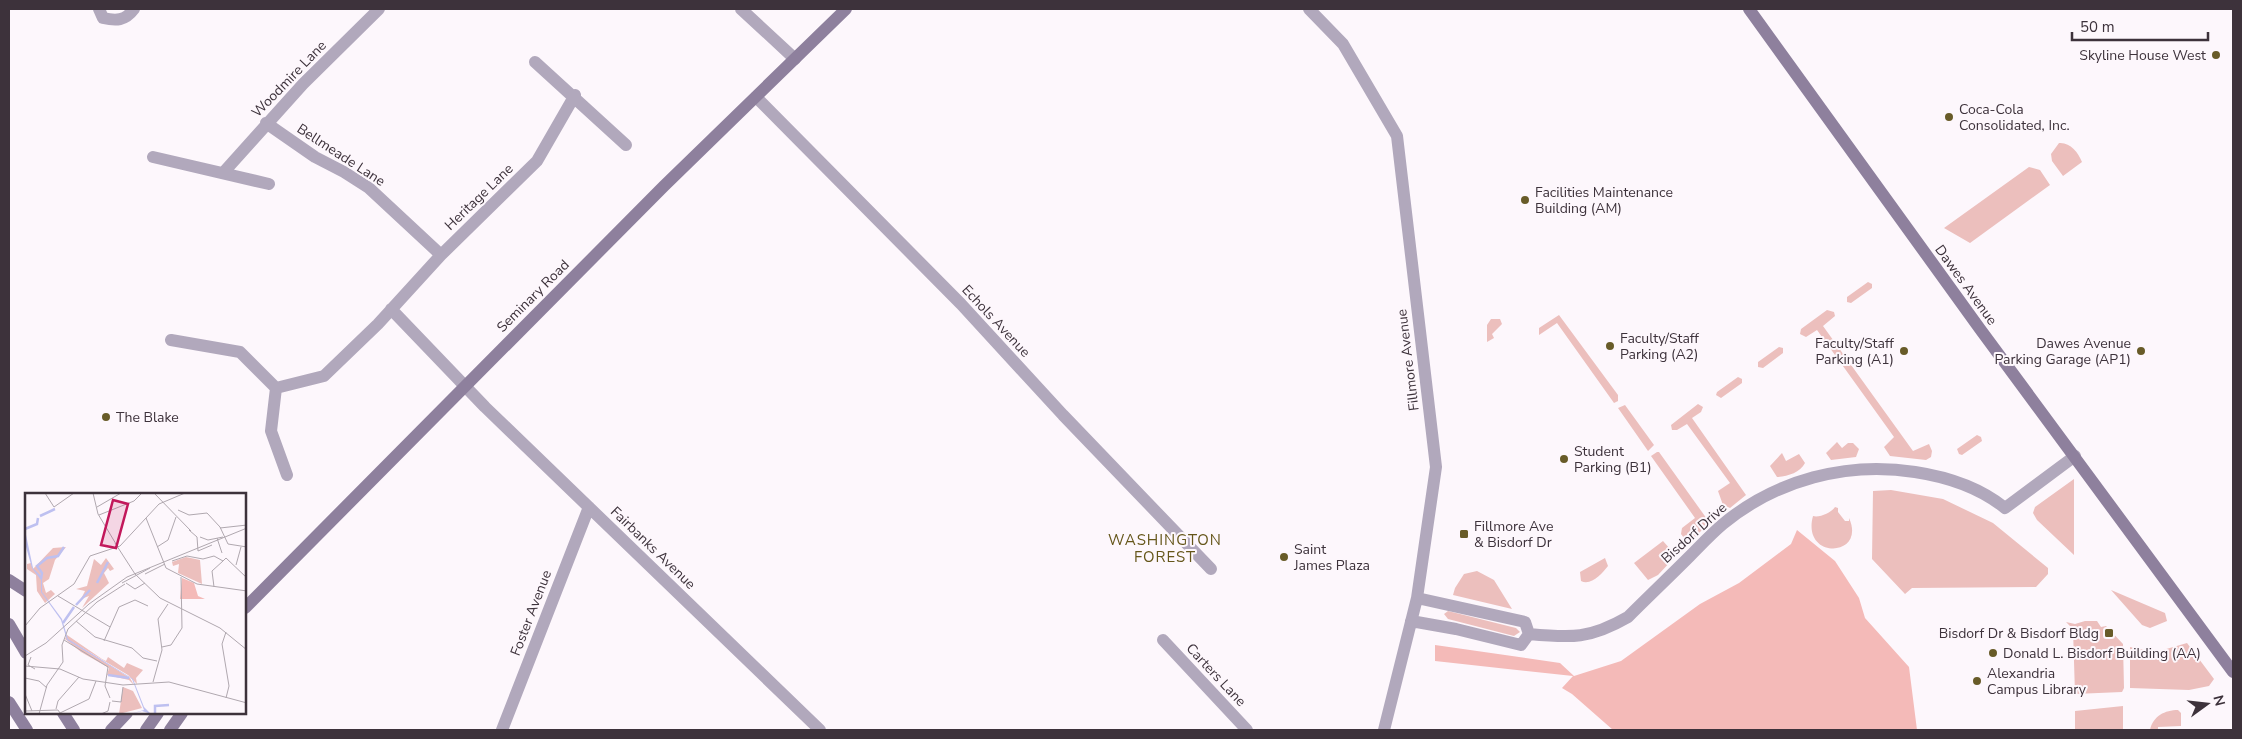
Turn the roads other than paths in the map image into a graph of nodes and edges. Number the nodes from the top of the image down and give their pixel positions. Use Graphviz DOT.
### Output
graph roads {
  1 [pos="99,9"];
  2 [pos="134,9"];
  3 [pos="379,9"];
  4 [pos="741,9"];
  5 [pos="846,9"];
  6 [pos="1310,9"];
  7 [pos="1749,9"];
  8 [pos="795,59"];
  9 [pos="536,62"];
  10 [pos="574,95"];
  11 [pos="756,96"];
  12 [pos="266,124"];
  13 [pos="626,145"];
  14 [pos="153,157"];
  15 [pos="223,173"];
  16 [pos="269,184"];
  17 [pos="441,255"];
  18 [pos="391,309"];
  19 [pos="170,340"];
  20 [pos="466,386"];
  21 [pos="276,388"];
  22 [pos="2075,456"];
  23 [pos="287,475"];
  24 [pos="589,507"];
  25 [pos="1211,569"];
  26 [pos="9,580"];
  27 [pos="25,590"];
  28 [pos="1417,598"];
  29 [pos="246,607"];
  30 [pos="1411,621"];
  31 [pos="9,624"];
  32 [pos="1529,634"];
  33 [pos="1162,640"];
  34 [pos="25,651"];
  35 [pos="2233,672"];
  36 [pos="9,702"];
  37 [pos="64,714"];
  38 [pos="126,714"];
  39 [pos="157,714"];
  40 [pos="181,714"];
  41 [pos="27,730"];
  42 [pos="74,730"];
  43 [pos="111,730"];
  44 [pos="146,730"];
  45 [pos="170,730"];
  46 [pos="502,730"];
  47 [pos="820,730"];
  48 [pos="1247,730"];
  49 [pos="1384,730"];
  1 -- 2 [label="street"];
  3 -- 12 [label="street, Woodmire Lane"];
  4 -- 8 [label="street"];
  5 -- 8 [label="main road, Seminary Road"];
  6 -- 28 [label="street, Fillmore Avenue"];
  7 -- 22 [label="main road, Dawes Avenue"];
  8 -- 11 [label="main road, Seminary Road"];
  9 -- 10 [label="street"];
  10 -- 13 [label="street"];
  10 -- 17 [label="street, Heritage Lane"];
  11 -- 20 [label="main road, Seminary Road"];
  11 -- 25 [label="street, Echols Avenue"];
  12 -- 15 [label="street, Woodmire Lane"];
  12 -- 17 [label="street, Bellmeade Lane"];
  14 -- 15 [label="street"];
  15 -- 16 [label="street"];
  17 -- 18 [label="street, Heritage Lane"];
  18 -- 20 [label="street"];
  18 -- 21 [label="street, Heritage Lane"];
  19 -- 21 [label="street"];
  20 -- 24 [label="street, Fairbanks Avenue"];
  20 -- 29 [label="main road, Seminary Road"];
  21 -- 23 [label="street"];
  22 -- 32 [label="street, Bisdorf Drive"];
  22 -- 35 [label="main road, Dawes Avenue"];
  24 -- 46 [label="street, Foster Avenue"];
  24 -- 47 [label="street, Fairbanks Avenue"];
  26 -- 27 [label="main road"];
  28 -- 30 [label="street, Fillmore Avenue"];
  28 -- 32 [label="street"];
  30 -- 32 [label="street, Bisdorf Drive"];
  30 -- 49 [label="street, Fillmore Avenue"];
  31 -- 34 [label="main road"];
  33 -- 48 [label="street, Carters Lane"];
  36 -- 41 [label="main road"];
  37 -- 42 [label="main road"];
  38 -- 43 [label="main road"];
  39 -- 44 [label="main road"];
  40 -- 45 [label="main road"];
}
